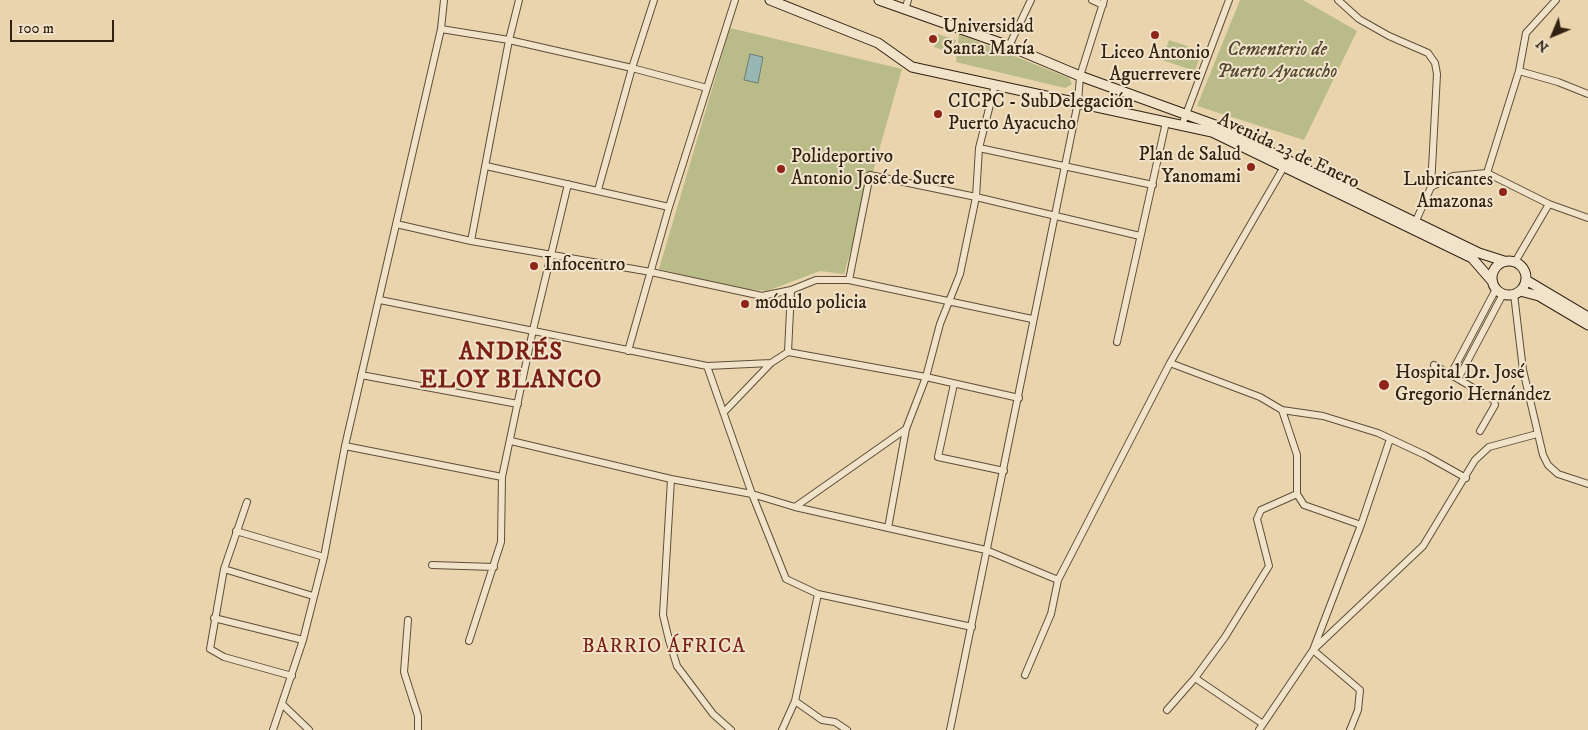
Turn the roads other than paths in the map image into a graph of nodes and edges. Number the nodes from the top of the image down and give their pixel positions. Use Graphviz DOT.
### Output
graph roads {
  1 [pos="444,0"];
  2 [pos="520,0"];
  3 [pos="654,0"];
  4 [pos="735,0"];
  5 [pos="770,0"];
  6 [pos="879,0"];
  7 [pos="908,0"];
  8 [pos="1031,0"];
  9 [pos="1092,0"];
  10 [pos="1229,0"];
  11 [pos="1338,0"];
  12 [pos="1556,0"];
  13 [pos="1103,2"];
  14 [pos="905,10"];
  15 [pos="440,29"];
  16 [pos="509,40"];
  17 [pos="1009,46"];
  18 [pos="632,68"];
  19 [pos="1519,71"];
  20 [pos="1080,76"];
  21 [pos="995,85"];
  22 [pos="707,88"];
  23 [pos="1588,94"];
  24 [pos="1078,102"];
  25 [pos="1186,115"];
  26 [pos="1166,122"];
  27 [pos="1182,125"];
  28 [pos="979,148"];
  29 [pos="1286,163"];
  30 [pos="1064,165"];
  31 [pos="486,166"];
  32 [pos="1487,173"];
  33 [pos="568,184"];
  34 [pos="1153,184"];
  35 [pos="1431,186"];
  36 [pos="598,190"];
  37 [pos="976,197"];
  38 [pos="1549,204"];
  39 [pos="669,207"];
  40 [pos="1054,216"];
  41 [pos="1588,218"];
  42 [pos="1415,223"];
  43 [pos="396,224"];
  44 [pos="1140,236"];
  45 [pos="471,241"];
  46 [pos="550,256"];
  47 [pos="1504,262"];
  48 [pos="1515,262"];
  49 [pos="651,272"];
  50 [pos="848,280"];
  51 [pos="1526,280"];
  52 [pos="1497,288"];
  53 [pos="791,290"];
  54 [pos="1517,293"];
  55 [pos="380,300"];
  56 [pos="948,300"];
  57 [pos="1588,317"];
  58 [pos="1032,319"];
  59 [pos="1588,325"];
  60 [pos="533,330"];
  61 [pos="1117,342"];
  62 [pos="628,351"];
  63 [pos="788,352"];
  64 [pos="771,363"];
  65 [pos="1170,363"];
  66 [pos="1434,365"];
  67 [pos="707,366"];
  68 [pos="1451,374"];
  69 [pos="361,375"];
  70 [pos="926,377"];
  71 [pos="1458,379"];
  72 [pos="954,384"];
  73 [pos="1019,398"];
  74 [pos="518,404"];
  75 [pos="1282,410"];
  76 [pos="725,411"];
  77 [pos="906,430"];
  78 [pos="1480,431"];
  79 [pos="1537,434"];
  80 [pos="1390,439"];
  81 [pos="511,441"];
  82 [pos="345,446"];
  83 [pos="1004,471"];
  84 [pos="502,477"];
  85 [pos="1466,478"];
  86 [pos="671,480"];
  87 [pos="1588,484"];
  88 [pos="752,494"];
  89 [pos="1297,494"];
  90 [pos="247,502"];
  91 [pos="795,507"];
  92 [pos="1361,525"];
  93 [pos="888,528"];
  94 [pos="236,531"];
  95 [pos="986,550"];
  96 [pos="324,557"];
  97 [pos="432,565"];
  98 [pos="494,567"];
  99 [pos="224,569"];
  100 [pos="1058,580"];
  101 [pos="818,594"];
  102 [pos="313,596"];
  103 [pos="214,618"];
  104 [pos="408,620"];
  105 [pos="972,627"];
  106 [pos="303,640"];
  107 [pos="469,641"];
  108 [pos="1313,650"];
  109 [pos="1024,675"];
  110 [pos="292,676"];
  111 [pos="1195,678"];
  112 [pos="795,701"];
  113 [pos="282,704"];
  114 [pos="1167,710"];
  115 [pos="1261,727"];
  116 [pos="273,730"];
  117 [pos="309,730"];
  118 [pos="418,730"];
  119 [pos="731,730"];
  120 [pos="782,730"];
  121 [pos="847,730"];
  122 [pos="950,730"];
  123 [pos="1350,730"];
  1 -- 15 [label="street"];
  2 -- 16 [label="street"];
  3 -- 18 [label="street"];
  4 -- 22 [label="street"];
  5 -- 21 [label="main road, Avenida 23 de Enero"];
  6 -- 14 [label="main road, Avenida 23 de Enero"];
  7 -- 14 [label="street"];
  8 -- 17 [label="street"];
  9 -- 13 [label="street"];
  10 -- 25 [label="street"];
  11 -- 35 [label="street"];
  12 -- 19 [label="street"];
  13 -- 20 [label="street"];
  14 -- 17 [label="main road, Avenida 23 de Enero"];
  15 -- 16 [label="street"];
  15 -- 43 [label="street"];
  16 -- 18 [label="street"];
  16 -- 31 [label="street"];
  17 -- 20 [label="main road, Avenida 23 de Enero"];
  18 -- 22 [label="street"];
  18 -- 36 [label="street"];
  19 -- 23 [label="street"];
  19 -- 32 [label="street"];
  20 -- 24 [label="street"];
  20 -- 25 [label="main road, Avenida 23 de Enero"];
  21 -- 24 [label="main road, Avenida 23 de Enero"];
  21 -- 28 [label="street"];
  22 -- 39 [label="street"];
  24 -- 26 [label="main road, Avenida 23 de Enero"];
  24 -- 30 [label="street"];
  25 -- 27 [label="street"];
  25 -- 29 [label="main road, Avenida 23 de Enero"];
  26 -- 27 [label="main road, Avenida 23 de Enero"];
  26 -- 34 [label="street"];
  27 -- 29 [label="main road, Avenida 23 de Enero"];
  28 -- 30 [label="street"];
  28 -- 37 [label="street"];
  29 -- 42 [label="main road, Avenida 23 de Enero"];
  29 -- 52 [label="main road, Avenida 23 de Enero"];
  29 -- 65 [label="street"];
  30 -- 34 [label="street"];
  30 -- 40 [label="street"];
  31 -- 33 [label="street"];
  31 -- 45 [label="street"];
  32 -- 35 [label="street"];
  32 -- 38 [label="street"];
  33 -- 36 [label="street"];
  33 -- 46 [label="street"];
  34 -- 44 [label="street"];
  35 -- 42 [label="street"];
  36 -- 39 [label="street"];
  37 -- 40 [label="street"];
  37 -- 50 [label="street"];
  37 -- 56 [label="street"];
  38 -- 41 [label="street"];
  38 -- 48 [label="street"];
  39 -- 49 [label="street"];
  40 -- 44 [label="street"];
  40 -- 58 [label="street"];
  42 -- 47 [label="main road, Avenida 23 de Enero"];
  43 -- 45 [label="street"];
  43 -- 55 [label="street"];
  44 -- 61 [label="street"];
  45 -- 46 [label="street"];
  46 -- 49 [label="street"];
  46 -- 60 [label="street"];
  47 -- 48 [label="main road, Avenida 23 de Enero"];
  47 -- 52 [label="main road"];
  48 -- 51 [label="main road"];
  49 -- 53 [label="street"];
  49 -- 62 [label="street"];
  50 -- 53 [label="street"];
  50 -- 56 [label="street"];
  51 -- 54 [label="main road"];
  51 -- 57 [label="main road"];
  52 -- 54 [label="main road"];
  52 -- 68 [label="street"];
  52 -- 71 [label="street"];
  53 -- 63 [label="street"];
  54 -- 59 [label="main road"];
  54 -- 79 [label="street"];
  55 -- 60 [label="street"];
  55 -- 69 [label="street"];
  56 -- 58 [label="street"];
  56 -- 70 [label="street"];
  58 -- 73 [label="street"];
  60 -- 62 [label="street"];
  60 -- 74 [label="street"];
  62 -- 67 [label="street"];
  63 -- 64 [label="street"];
  63 -- 70 [label="street"];
  64 -- 67 [label="street"];
  64 -- 76 [label="street"];
  65 -- 75 [label="street"];
  65 -- 100 [label="street"];
  66 -- 68 [label="street"];
  67 -- 76 [label="street"];
  68 -- 71 [label="street"];
  69 -- 74 [label="street"];
  69 -- 82 [label="street"];
  70 -- 72 [label="street"];
  70 -- 77 [label="street"];
  71 -- 78 [label="street"];
  72 -- 73 [label="street"];
  72 -- 83 [label="street"];
  73 -- 83 [label="street"];
  74 -- 81 [label="street"];
  75 -- 80 [label="street"];
  75 -- 89 [label="street"];
  76 -- 88 [label="street"];
  77 -- 91 [label="street"];
  77 -- 93 [label="street"];
  79 -- 85 [label="street"];
  79 -- 87 [label="street"];
  80 -- 85 [label="street"];
  80 -- 92 [label="street"];
  81 -- 84 [label="street"];
  81 -- 86 [label="street"];
  82 -- 84 [label="street"];
  82 -- 96 [label="street"];
  83 -- 95 [label="street"];
  84 -- 98 [label="street"];
  85 -- 108 [label="street"];
  86 -- 88 [label="street"];
  86 -- 119 [label="street"];
  88 -- 91 [label="street"];
  88 -- 101 [label="street"];
  89 -- 92 [label="street"];
  89 -- 111 [label="street"];
  90 -- 94 [label="street"];
  91 -- 93 [label="street"];
  92 -- 108 [label="street"];
  93 -- 95 [label="street"];
  94 -- 96 [label="street"];
  94 -- 99 [label="street"];
  95 -- 100 [label="street"];
  95 -- 105 [label="street"];
  96 -- 102 [label="street"];
  97 -- 98 [label="street"];
  98 -- 107 [label="street"];
  99 -- 102 [label="street"];
  99 -- 103 [label="street"];
  100 -- 109 [label="street"];
  101 -- 105 [label="street"];
  101 -- 112 [label="street"];
  102 -- 106 [label="street"];
  103 -- 106 [label="street"];
  103 -- 110 [label="street"];
  104 -- 118 [label="street"];
  105 -- 122 [label="street"];
  106 -- 110 [label="street"];
  108 -- 115 [label="street"];
  108 -- 123 [label="street"];
  110 -- 113 [label="street"];
  111 -- 114 [label="street"];
  111 -- 115 [label="street"];
  112 -- 120 [label="street"];
  112 -- 121 [label="street"];
  113 -- 116 [label="street"];
  113 -- 117 [label="street"];
}
